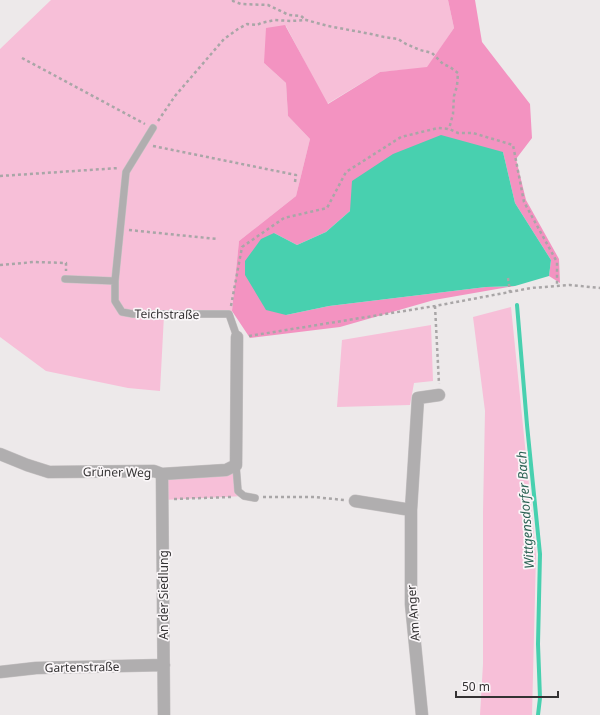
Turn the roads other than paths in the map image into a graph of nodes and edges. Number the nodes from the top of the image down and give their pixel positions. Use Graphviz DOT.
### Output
graph roads {
  1 [pos="153,128"];
  2 [pos="65,279"];
  3 [pos="115,282"];
  4 [pos="237,338"];
  5 [pos="439,395"];
  6 [pos="0,454"];
  7 [pos="236,465"];
  8 [pos="162,474"];
  9 [pos="255,498"];
  10 [pos="355,501"];
  11 [pos="411,510"];
  12 [pos="164,665"];
  13 [pos="0,672"];
  14 [pos="164,715"];
  15 [pos="422,715"];
  1 -- 3 [label="lane, Teichstraße"];
  2 -- 3 [label="lane"];
  3 -- 4 [label="lane, Teichstraße"];
  4 -- 7 [label="street"];
  5 -- 11 [label="street, Am Anger"];
  6 -- 8 [label="street, Grüner Weg"];
  7 -- 8 [label="street, Grüner Weg"];
  7 -- 9 [label="lane"];
  8 -- 12 [label="street, An der Siedlung"];
  10 -- 11 [label="street"];
  11 -- 15 [label="street, Am Anger"];
  12 -- 13 [label="street, Gartenstraße"];
  12 -- 14 [label="street, An der Siedlung"];
}
